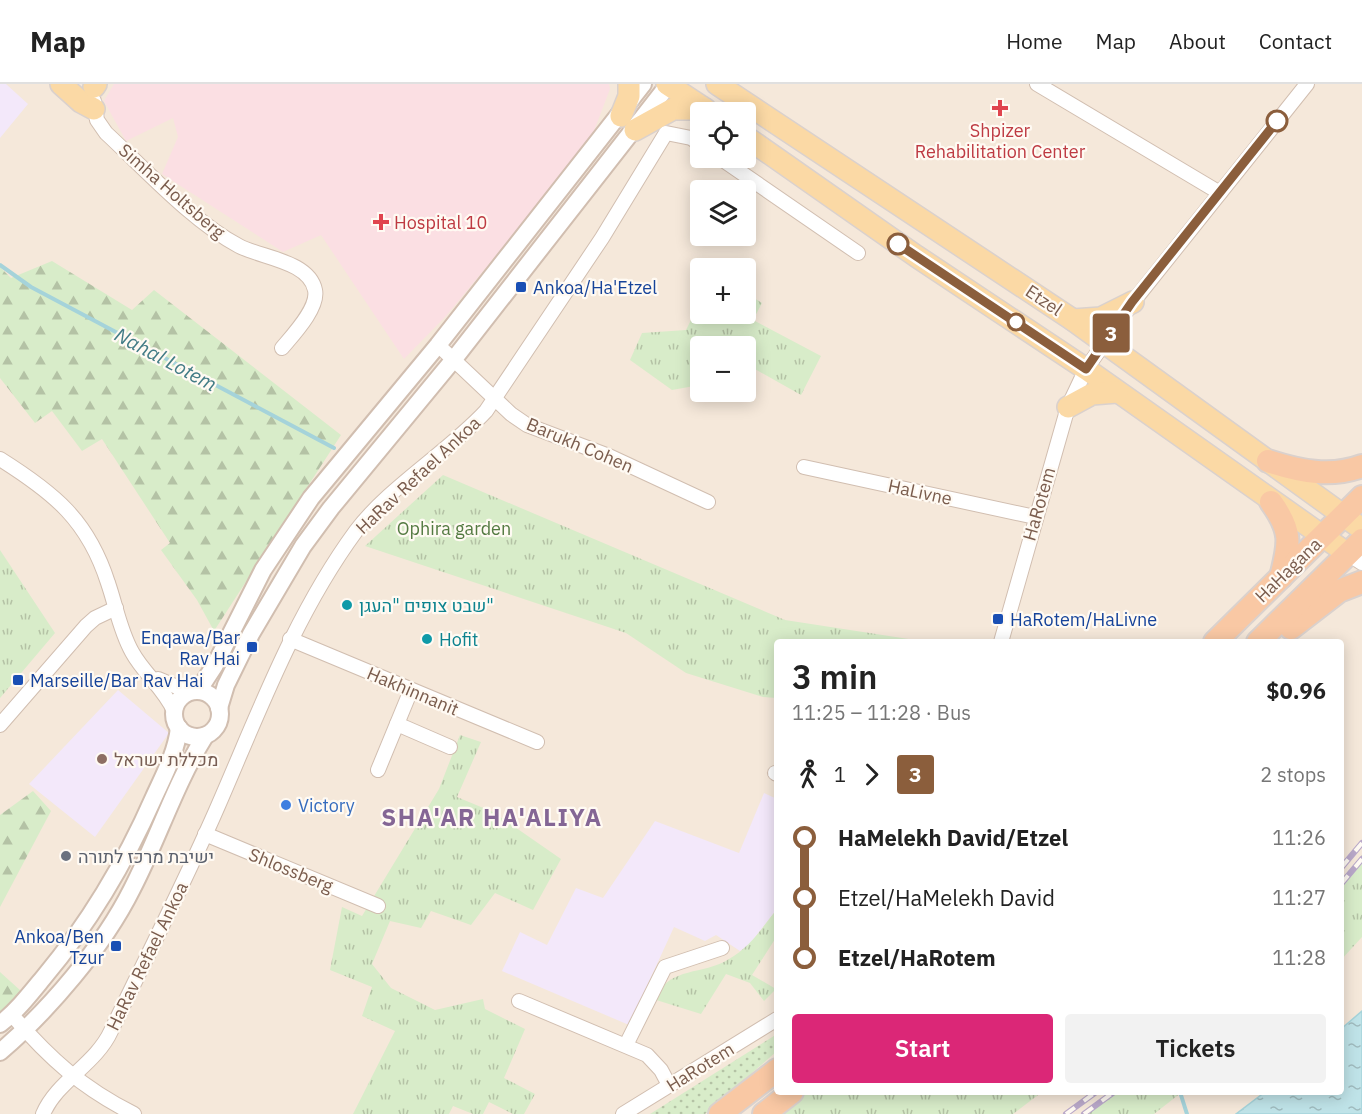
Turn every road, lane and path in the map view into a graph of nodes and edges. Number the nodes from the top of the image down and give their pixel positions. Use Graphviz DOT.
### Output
graph roads {
  1 [pos="62,84"];
  2 [pos="629,84"];
  3 [pos="644,84"];
  4 [pos="668,84"];
  5 [pos="1037,84"];
  6 [pos="1307,84"];
  7 [pos="95,85"];
  8 [pos="718,85"];
  9 [pos="695,102"];
  10 [pos="94,109"];
  11 [pos="690,110"];
  12 [pos="628,123"];
  13 [pos="690,138"];
  14 [pos="756,144"];
  15 [pos="735,168"];
  16 [pos="1220,193"];
  17 [pos="858,253"];
  18 [pos="1132,302"];
  19 [pos="1073,320"];
  20 [pos="1104,342"];
  21 [pos="438,345"];
  22 [pos="282,348"];
  23 [pos="454,359"];
  24 [pos="1086,369"];
  25 [pos="1117,392"];
  26 [pos="495,400"];
  27 [pos="1068,407"];
  28 [pos="0,459"];
  29 [pos="1268,461"];
  30 [pos="1362,466"];
  31 [pos="804,467"];
  32 [pos="1362,497"];
  33 [pos="708,502"];
  34 [pos="1271,502"];
  35 [pos="1344,515"];
  36 [pos="1035,517"];
  37 [pos="1362,529"];
  38 [pos="1322,537"];
  39 [pos="1357,552"];
  40 [pos="1281,577"];
  41 [pos="1362,582"];
  42 [pos="116,608"];
  43 [pos="290,639"];
  44 [pos="1001,639"];
  45 [pos="1218,639"];
  46 [pos="1260,639"];
  47 [pos="1277,639"];
  48 [pos="148,673"];
  49 [pos="411,690"];
  50 [pos="194,692"];
  51 [pos="219,708"];
  52 [pos="174,711"];
  53 [pos="397,724"];
  54 [pos="0,725"];
  55 [pos="179,728"];
  56 [pos="204,736"];
  57 [pos="537,742"];
  58 [pos="450,747"];
  59 [pos="378,770"];
  60 [pos="205,834"];
  61 [pos="378,906"];
  62 [pos="722,948"];
  63 [pos="519,1000"];
  64 [pos="6,1020"];
  65 [pos="774,1021"];
  66 [pos="25,1031"];
  67 [pos="626,1045"];
  68 [pos="0,1052"];
  69 [pos="774,1072"];
  70 [pos="73,1078"];
  71 [pos="669,1085"];
  72 [pos="788,1095"];
  73 [pos="43,1114"];
  74 [pos="134,1114"];
  75 [pos="623,1114"];
  76 [pos="720,1114"];
  77 [pos="764,1114"];
  1 -- 10 [label="main road"];
  2 -- 12 [label="main road"];
  3 -- 12 [label="street, HaRav Refael Ankoa"];
  4 -- 9 [label="main road"];
  4 -- 12 [label="street, HaRav Refael Ankoa"];
  5 -- 16 [label="street"];
  6 -- 16 [label="street, HaRotem"];
  7 -- 10 [label="street, Simha Holtsberg"];
  8 -- 19 [label="main road, Etzel"];
  10 -- 22 [label="street, Simha Holtsberg"];
  11 -- 12 [label="main road"];
  12 -- 21 [label="street, HaRav Refael Ankoa"];
  12 -- 23 [label="street, HaRav Refael Ankoa"];
  13 -- 26 [label="street, HaRav Refael Ankoa"];
  14 -- 24 [label="main road, Etzel"];
  15 -- 17 [label="street"];
  16 -- 18 [label="street, HaRotem"];
  18 -- 19 [label="main road"];
  18 -- 20 [label="street, HaRotem"];
  19 -- 20 [label="main road, Etzel"];
  20 -- 24 [label="street, HaRotem"];
  20 -- 29 [label="main road, Etzel"];
  21 -- 23 [label="street, Barukh Cohen"];
  21 -- 50 [label="street, HaRav Refael Ankoa"];
  23 -- 26 [label="street, Barukh Cohen"];
  23 -- 51 [label="street, HaRav Refael Ankoa"];
  24 -- 25 [label="main road, Etzel"];
  24 -- 27 [label="street, HaRotem"];
  25 -- 27 [label="main road"];
  25 -- 34 [label="main road, Etzel"];
  26 -- 33 [label="street, Barukh Cohen"];
  26 -- 43 [label="street, HaRav Refael Ankoa"];
  27 -- 36 [label="street, HaRotem"];
  28 -- 42 [label="street"];
  29 -- 30 [label="highway"];
  29 -- 35 [label="main road, Etzel"];
  31 -- 36 [label="street, HaLivne"];
  32 -- 35 [label="highway, HaHagana"];
  34 -- 38 [label="main road, Etzel"];
  34 -- 40 [label="highway"];
  35 -- 37 [label="main road, Etzel"];
  35 -- 38 [label="highway, HaHagana"];
  36 -- 44 [label="street, HaRotem"];
  38 -- 39 [label="main road, Etzel"];
  38 -- 40 [label="highway, HaHagana"];
  39 -- 46 [label="highway, HaHagana"];
  40 -- 45 [label="highway, HaHagana"];
  41 -- 47 [label="highway"];
  42 -- 48 [label="street"];
  42 -- 54 [label="street"];
  43 -- 49 [label="street, Hakhinnanit"];
  43 -- 60 [label="street, HaRav Refael Ankoa"];
  48 -- 50 [label="street"];
  48 -- 52 [label="street"];
  49 -- 53 [label="street"];
  49 -- 57 [label="street, Hakhinnanit"];
  50 -- 51 [label="street"];
  50 -- 52 [label="street"];
  51 -- 56 [label="street"];
  52 -- 55 [label="street"];
  53 -- 58 [label="street"];
  53 -- 59 [label="street"];
  55 -- 56 [label="street"];
  55 -- 64 [label="street"];
  56 -- 66 [label="street"];
  60 -- 61 [label="street, Shlossberg"];
  60 -- 70 [label="street, HaRav Refael Ankoa"];
  62 -- 67 [label="street"];
  63 -- 67 [label="street"];
  64 -- 66 [label="street"];
  65 -- 71 [label="street, HaRotem"];
  66 -- 68 [label="street"];
  66 -- 70 [label="street"];
  67 -- 71 [label="street"];
  69 -- 76 [label="highway"];
  70 -- 73 [label="street, HaRav Refael Ankoa"];
  70 -- 74 [label="street"];
  71 -- 75 [label="street, HaRotem"];
  72 -- 77 [label="highway"];
}
